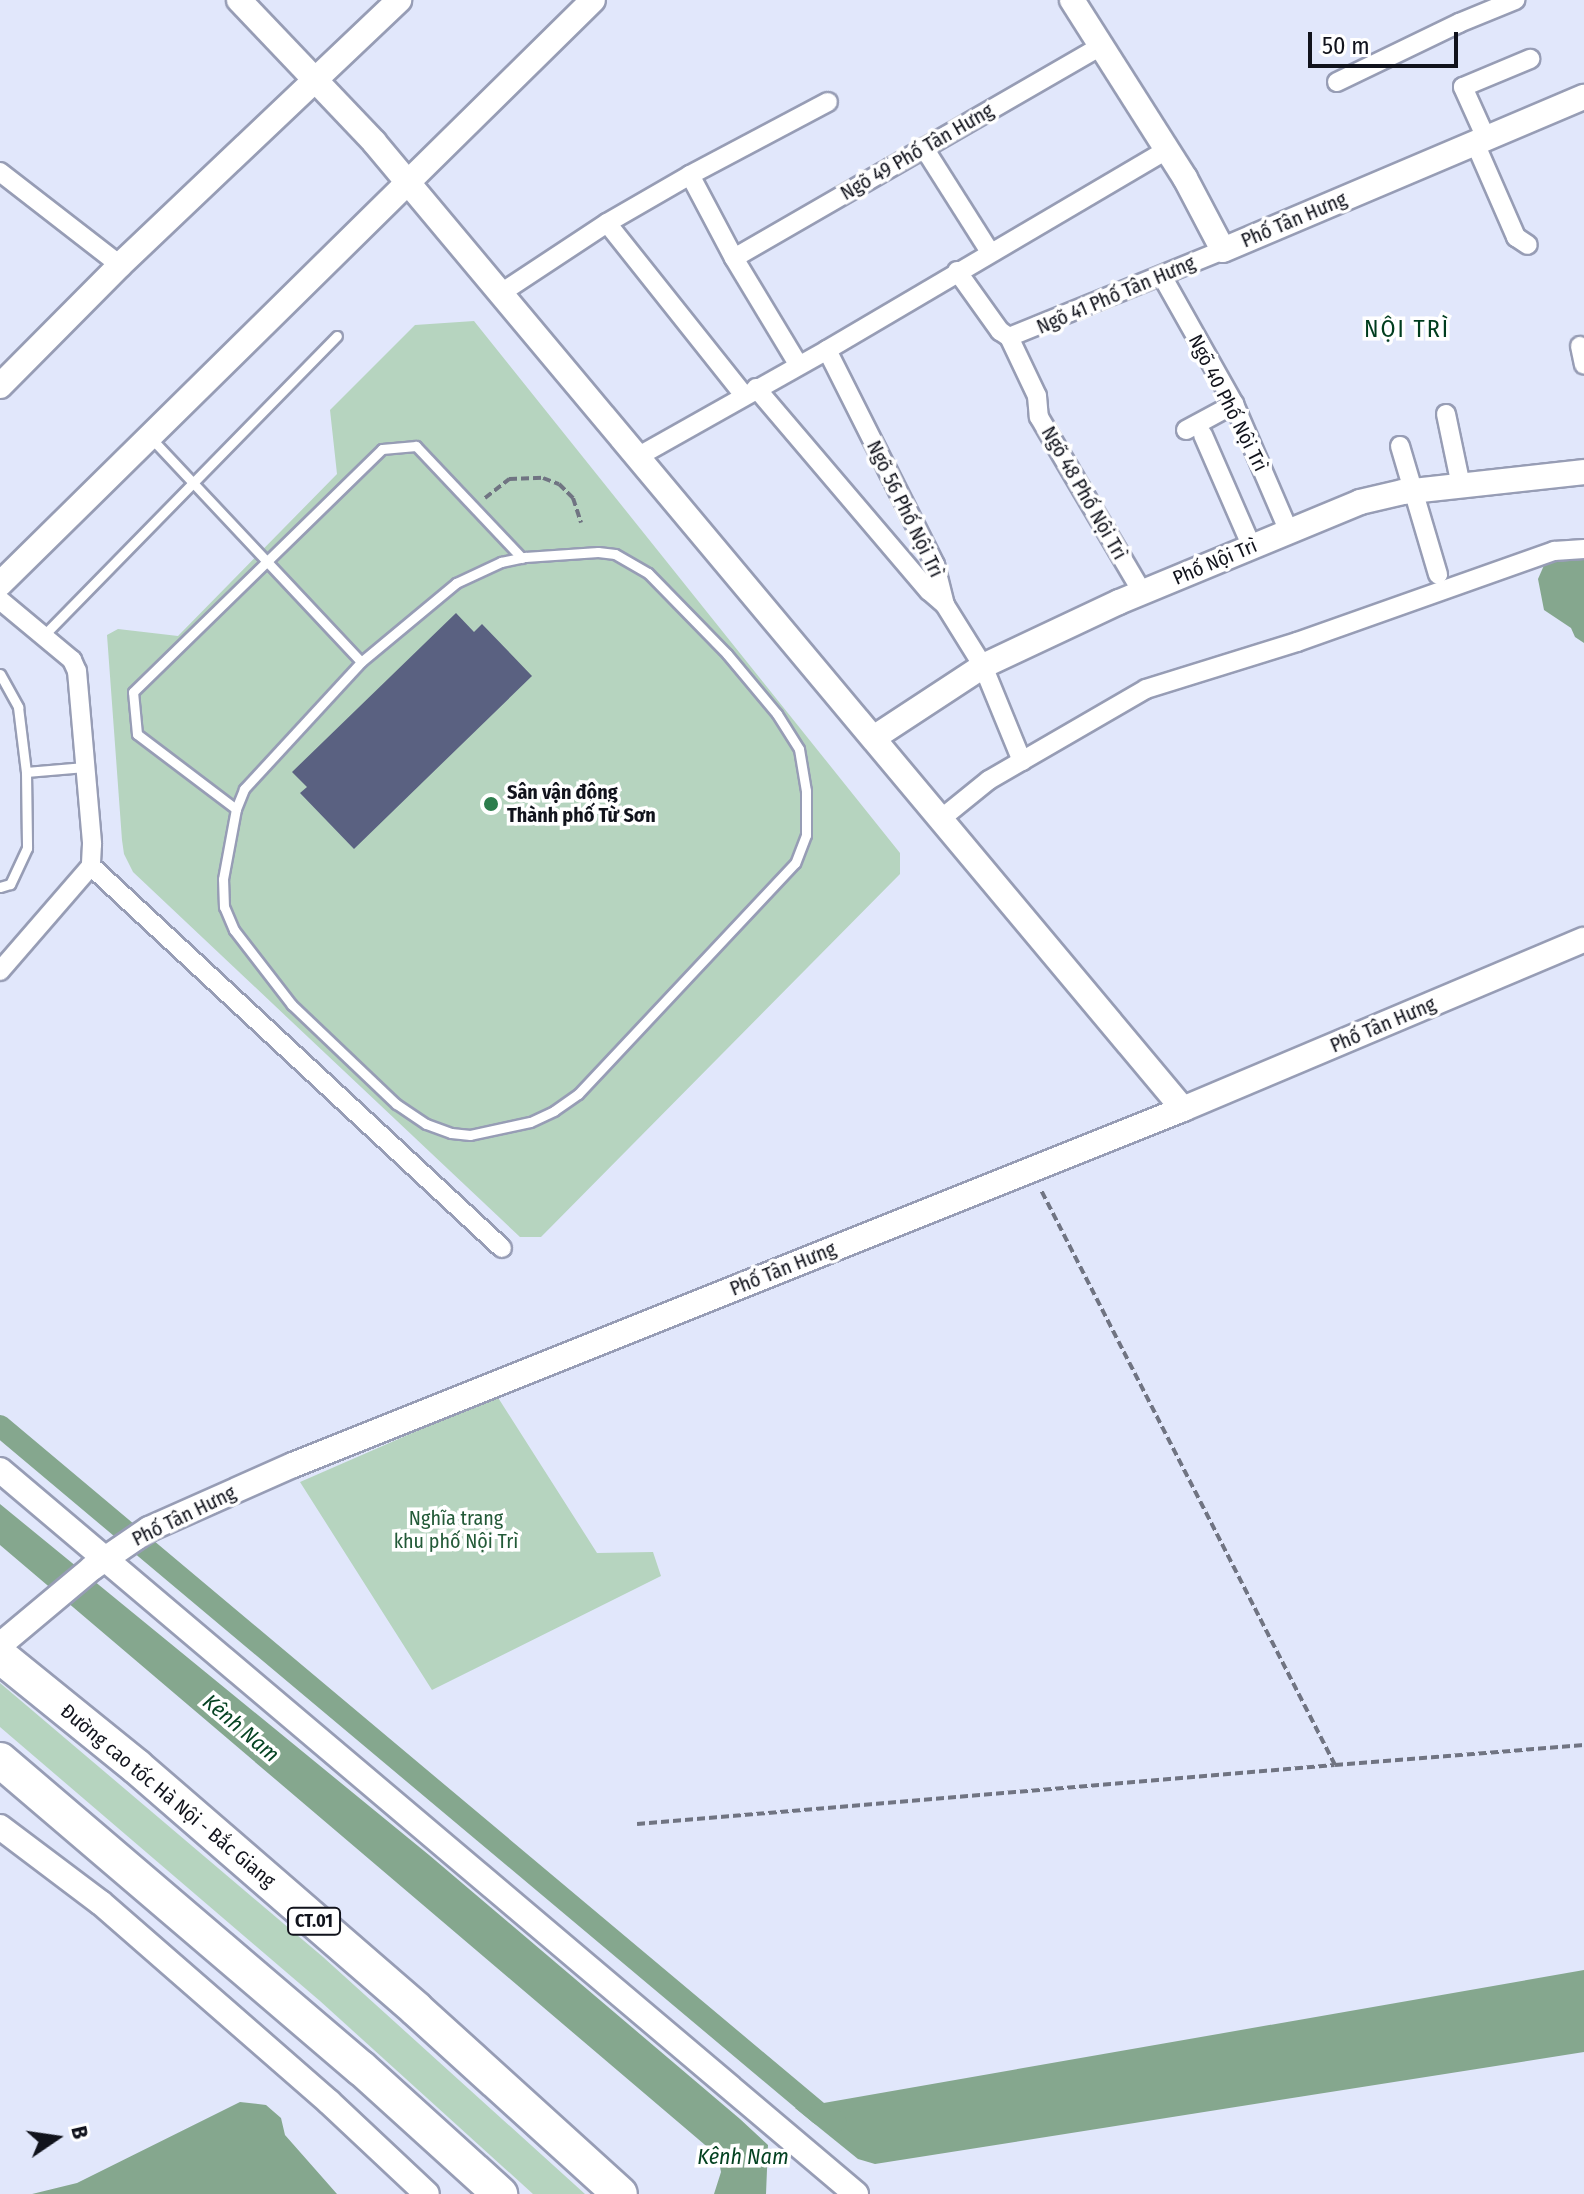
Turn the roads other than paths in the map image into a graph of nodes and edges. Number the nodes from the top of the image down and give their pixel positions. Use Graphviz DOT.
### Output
graph roads {
  1 [pos="239,0"];
  2 [pos="399,0"];
  3 [pos="593,0"];
  4 [pos="1072,0"];
  5 [pos="1515,0"];
  6 [pos="1101,46"];
  7 [pos="1530,59"];
  8 [pos="313,79"];
  9 [pos="1337,82"];
  10 [pos="1584,97"];
  11 [pos="828,102"];
  12 [pos="1480,141"];
  13 [pos="924,148"];
  14 [pos="1167,150"];
  15 [pos="0,172"];
  16 [pos="690,175"];
  17 [pos="407,181"];
  18 [pos="607,223"];
  19 [pos="1528,245"];
  20 [pos="1223,250"];
  21 [pos="990,252"];
  22 [pos="734,258"];
  23 [pos="120,265"];
  24 [pos="957,271"];
  25 [pos="1162,276"];
  26 [pos="501,293"];
  27 [pos="337,336"];
  28 [pos="1009,337"];
  29 [pos="1580,346"];
  30 [pos="827,350"];
  31 [pos="798,364"];
  32 [pos="1584,365"];
  33 [pos="0,386"];
  34 [pos="750,392"];
  35 [pos="1234,404"];
  36 [pos="1446,414"];
  37 [pos="148,435"];
  38 [pos="1400,446"];
  39 [pos="639,456"];
  40 [pos="1584,472"];
  41 [pos="193,483"];
  42 [pos="1461,486"];
  43 [pos="1413,491"];
  44 [pos="1289,532"];
  45 [pos="1252,547"];
  46 [pos="1584,549"];
  47 [pos="522,558"];
  48 [pos="267,561"];
  49 [pos="1438,574"];
  50 [pos="0,584"];
  51 [pos="1142,592"];
  52 [pos="0,600"];
  53 [pos="945,605"];
  54 [pos="43,636"];
  55 [pos="361,662"];
  56 [pos="983,666"];
  57 [pos="0,674"];
  58 [pos="875,737"];
  59 [pos="1022,761"];
  60 [pos="85,767"];
  61 [pos="26,772"];
  62 [pos="236,809"];
  63 [pos="942,818"];
  64 [pos="91,866"];
  65 [pos="0,887"];
  66 [pos="1584,940"];
  67 [pos="0,971"];
  68 [pos="1183,1109"];
  69 [pos="502,1248"];
  70 [pos="0,1470"];
  71 [pos="105,1559"];
  72 [pos="3,1648"];
  73 [pos="0,1760"];
  74 [pos="0,1827"];
  75 [pos="427,2194"];
  76 [pos="500,2194"];
  77 [pos="620,2194"];
  78 [pos="856,2194"];
  1 -- 8 [label="street"];
  2 -- 8 [label="street"];
  3 -- 17 [label="street"];
  4 -- 6 [label="street, Phố Tân Hưng"];
  5 -- 9 [label="street"];
  6 -- 13 [label="street, Ngõ 49 Phố Tân Hưng"];
  6 -- 14 [label="street, Phố Tân Hưng"];
  7 -- 12 [label="street"];
  8 -- 17 [label="street"];
  8 -- 23 [label="street"];
  10 -- 12 [label="street, Phố Tân Hưng"];
  11 -- 16 [label="street"];
  12 -- 19 [label="street"];
  12 -- 20 [label="street, Phố Tân Hưng"];
  13 -- 21 [label="street"];
  13 -- 22 [label="street, Ngõ 49 Phố Tân Hưng"];
  14 -- 20 [label="street, Phố Tân Hưng"];
  14 -- 21 [label="street"];
  15 -- 23 [label="street"];
  16 -- 18 [label="street"];
  16 -- 22 [label="street"];
  17 -- 26 [label="street"];
  17 -- 37 [label="street"];
  18 -- 26 [label="street"];
  18 -- 34 [label="street"];
  20 -- 25 [label="street, Ngõ 41 Phố Tân Hưng"];
  21 -- 24 [label="street"];
  22 -- 31 [label="street"];
  23 -- 33 [label="street"];
  24 -- 28 [label="street, Ngõ 48 Phố Nội Trì"];
  24 -- 30 [label="street"];
  25 -- 28 [label="street, Ngõ 41 Phố Tân Hưng"];
  25 -- 35 [label="street, Ngõ 40 Phố Nội Trì"];
  26 -- 39 [label="street"];
  27 -- 41 [label="lane"];
  28 -- 51 [label="street, Ngõ 48 Phố Nội Trì"];
  29 -- 32 [label="street"];
  30 -- 31 [label="street"];
  30 -- 53 [label="street, Ngõ 56 Phố Nội Trì"];
  31 -- 34 [label="street"];
  34 -- 39 [label="street"];
  34 -- 53 [label="street"];
  35 -- 44 [label="street, Ngõ 40 Phố Nội Trì"];
  35 -- 45 [label="street"];
  36 -- 42 [label="street"];
  37 -- 41 [label="lane"];
  37 -- 50 [label="street"];
  38 -- 43 [label="street"];
  39 -- 58 [label="street"];
  40 -- 42 [label="street, Phố Nội Trì"];
  41 -- 48 [label="lane"];
  41 -- 54 [label="lane"];
  42 -- 43 [label="street, Phố Nội Trì"];
  43 -- 44 [label="street, Phố Nội Trì"];
  43 -- 49 [label="street"];
  44 -- 45 [label="street, Phố Nội Trì"];
  45 -- 51 [label="street, Phố Nội Trì"];
  46 -- 59 [label="street"];
  47 -- 48 [label="lane"];
  47 -- 55 [label="lane"];
  47 -- 62 [label="lane"];
  48 -- 55 [label="lane"];
  48 -- 62 [label="lane"];
  51 -- 56 [label="street, Phố Nội Trì"];
  52 -- 54 [label="street"];
  53 -- 56 [label="street, Ngõ 56 Phố Nội Trì"];
  54 -- 60 [label="street"];
  55 -- 62 [label="lane"];
  56 -- 58 [label="street, Phố Nội Trì"];
  56 -- 59 [label="street, Ngõ 56 Phố Nội Trì"];
  57 -- 61 [label="lane"];
  58 -- 63 [label="street"];
  59 -- 63 [label="street"];
  60 -- 61 [label="lane"];
  60 -- 64 [label="street"];
  61 -- 65 [label="lane"];
  63 -- 68 [label="street"];
  64 -- 67 [label="street"];
  64 -- 69 [label="street"];
  66 -- 68 [label="street, Phố Tân Hưng"];
  68 -- 71 [label="street, Phố Tân Hưng"];
  70 -- 71 [label="street"];
  71 -- 72 [label="street, Phố Tân Hưng"];
  71 -- 78 [label="street"];
  72 -- 77 [label="highway, Đường cao tốc Hà Nội - Bắc Giang / CT.01"];
  73 -- 76 [label="highway"];
  74 -- 75 [label="street"];
}
